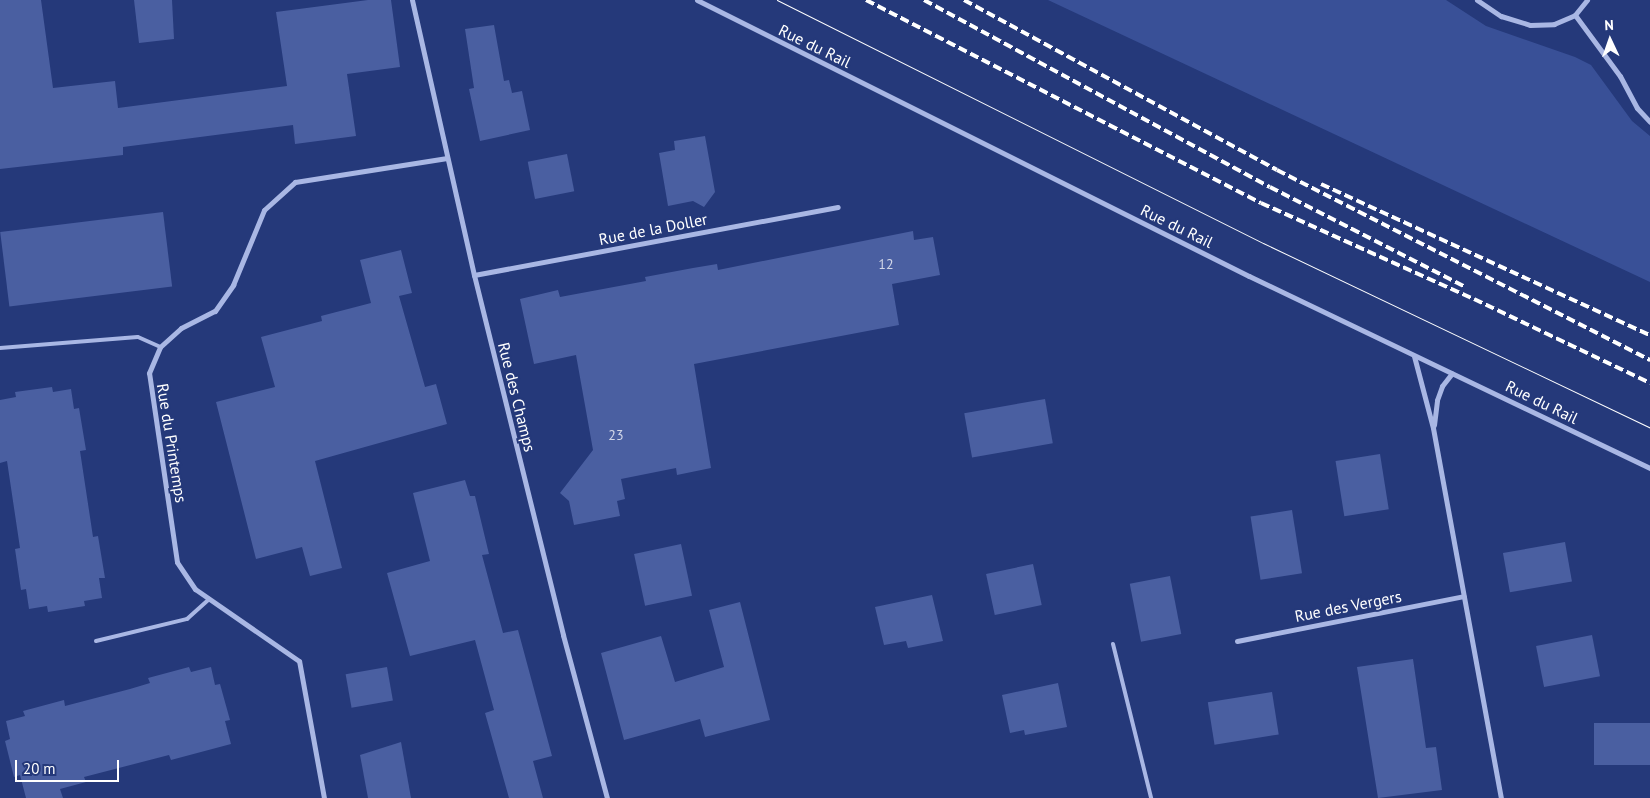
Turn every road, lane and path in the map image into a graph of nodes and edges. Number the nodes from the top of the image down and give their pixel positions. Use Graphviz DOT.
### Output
graph roads {
  1 [pos="412,0"];
  2 [pos="697,0"];
  3 [pos="1477,0"];
  4 [pos="1587,0"];
  5 [pos="1575,16"];
  6 [pos="1650,122"];
  7 [pos="447,158"];
  8 [pos="838,207"];
  9 [pos="474,275"];
  10 [pos="160,347"];
  11 [pos="0,348"];
  12 [pos="1414,356"];
  13 [pos="1452,373"];
  14 [pos="1433,428"];
  15 [pos="1650,468"];
  16 [pos="1464,596"];
  17 [pos="209,599"];
  18 [pos="96,641"];
  19 [pos="1237,641"];
  20 [pos="1113,644"];
  21 [pos="324,798"];
  22 [pos="608,798"];
  23 [pos="1151,798"];
  24 [pos="1501,798"];
  1 -- 7 [label="street, Rue des Champs"];
  2 -- 12 [label="street, Rue du Rail"];
  3 -- 5 [label="street"];
  4 -- 5 [label="street"];
  5 -- 6 [label="street"];
  7 -- 9 [label="street, Rue des Champs"];
  7 -- 10 [label="street, Rue du Printemps"];
  8 -- 9 [label="street, Rue de la Doller"];
  9 -- 22 [label="street, Rue des Champs"];
  10 -- 11 [label="lane"];
  10 -- 17 [label="street, Rue du Printemps"];
  12 -- 13 [label="street, Rue du Rail"];
  12 -- 14 [label="street"];
  13 -- 14 [label="street"];
  13 -- 15 [label="street, Rue du Rail"];
  14 -- 16 [label="street"];
  16 -- 19 [label="street, Rue des Vergers"];
  16 -- 24 [label="street"];
  17 -- 18 [label="lane"];
  17 -- 21 [label="street, Rue du Printemps"];
  20 -- 23 [label="lane"];
}
